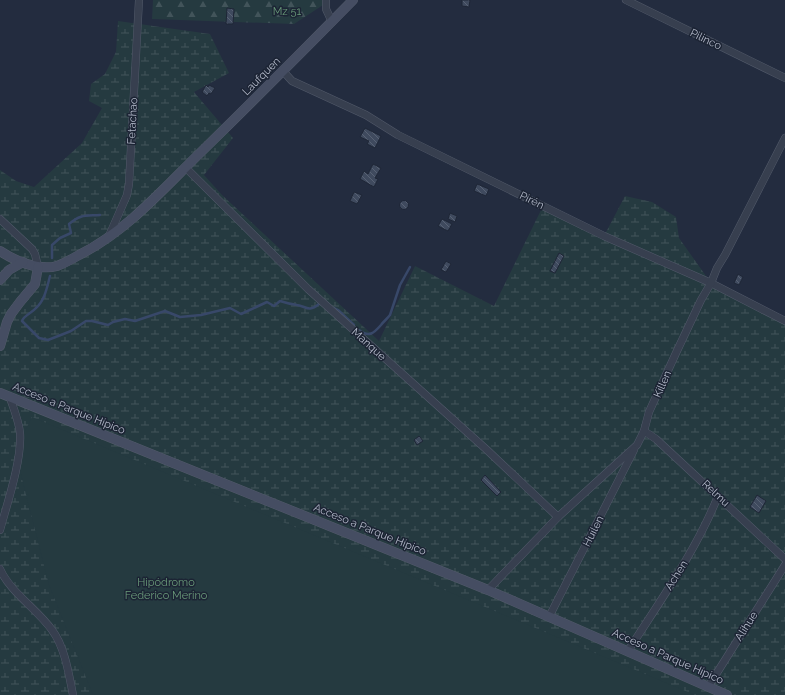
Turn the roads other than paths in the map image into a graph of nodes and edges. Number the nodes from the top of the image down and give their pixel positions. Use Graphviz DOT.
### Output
graph roads {
  1 [pos="139,0"];
  2 [pos="326,0"];
  3 [pos="353,0"];
  4 [pos="626,0"];
  5 [pos="332,22"];
  6 [pos="283,71"];
  7 [pos="785,78"];
  8 [pos="785,138"];
  9 [pos="185,167"];
  10 [pos="0,219"];
  11 [pos="108,238"];
  12 [pos="0,251"];
  13 [pos="23,262"];
  14 [pos="38,267"];
  15 [pos="0,280"];
  16 [pos="711,283"];
  17 [pos="785,321"];
  18 [pos="0,346"];
  19 [pos="0,394"];
  20 [pos="10,398"];
  21 [pos="644,431"];
  22 [pos="637,445"];
  23 [pos="718,496"];
  24 [pos="558,517"];
  25 [pos="0,530"];
  26 [pos="785,559"];
  27 [pos="785,565"];
  28 [pos="0,569"];
  29 [pos="488,590"];
  30 [pos="548,617"];
  31 [pos="628,651"];
  32 [pos="708,687"];
  33 [pos="74,695"];
  34 [pos="727,695"];
  1 -- 11 [label="street, Fetachao"];
  2 -- 5 [label="street"];
  3 -- 5 [label="street, Laufquen"];
  4 -- 7 [label="street, Pilinco"];
  5 -- 6 [label="street, Laufquen"];
  6 -- 9 [label="street, Laufquen"];
  6 -- 16 [label="street, Pirén"];
  8 -- 16 [label="street, Killen"];
  9 -- 11 [label="street, Laufquen"];
  9 -- 24 [label="street, Manque"];
  10 -- 14 [label="street"];
  11 -- 14 [label="street, Laufquen"];
  12 -- 13 [label="street"];
  13 -- 14 [label="street"];
  13 -- 15 [label="street"];
  14 -- 18 [label="street"];
  16 -- 17 [label="street, Pirén"];
  16 -- 21 [label="street, Killen"];
  19 -- 20 [label="street, Acceso a Parque Hípico"];
  20 -- 25 [label="street"];
  20 -- 29 [label="street, Acceso a Parque Hípico"];
  21 -- 22 [label="street, Killen"];
  21 -- 23 [label="street, Relmu"];
  22 -- 24 [label="street, Killen"];
  22 -- 30 [label="street, Huilen"];
  23 -- 26 [label="street, Relmu"];
  23 -- 31 [label="street, Achen"];
  24 -- 29 [label="street, Killen"];
  27 -- 32 [label="street, Alihue"];
  28 -- 33 [label="street"];
  29 -- 30 [label="street, Acceso a Parque Hípico"];
  30 -- 31 [label="street, Acceso a Parque Hípico"];
  31 -- 32 [label="street, Acceso a Parque Hípico"];
  32 -- 34 [label="street, Acceso a Parque Hípico"];
}
